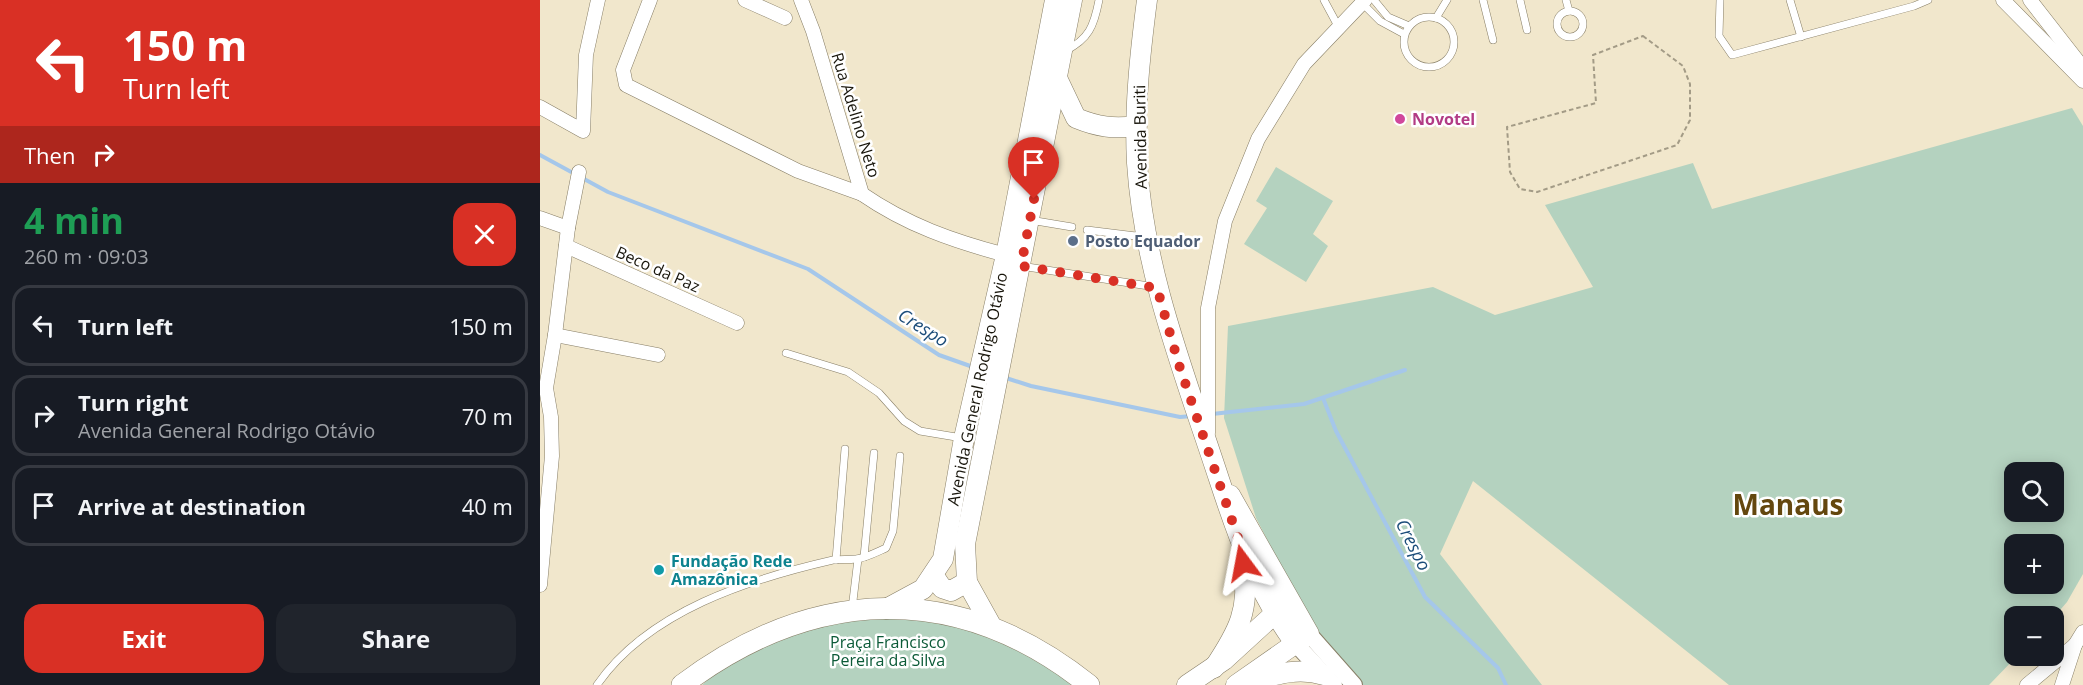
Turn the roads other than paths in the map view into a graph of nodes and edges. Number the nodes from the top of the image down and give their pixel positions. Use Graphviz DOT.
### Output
graph roads {
  1 [pos="598,0"];
  2 [pos="650,0"];
  3 [pos="745,0"];
  4 [pos="801,0"];
  5 [pos="1055,0"];
  6 [pos="1072,0"];
  7 [pos="1099,0"];
  8 [pos="1147,0"];
  9 [pos="1324,0"];
  10 [pos="1447,0"];
  11 [pos="1483,0"];
  12 [pos="1520,0"];
  13 [pos="1566,0"];
  14 [pos="1720,0"];
  15 [pos="1790,0"];
  16 [pos="1928,0"];
  17 [pos="2003,0"];
  18 [pos="2030,0"];
  19 [pos="1367,1"];
  20 [pos="1569,11"];
  21 [pos="785,18"];
  22 [pos="1436,18"];
  23 [pos="1338,26"];
  24 [pos="1409,26"];
  25 [pos="1527,30"];
  26 [pos="1404,34"];
  27 [pos="1801,36"];
  28 [pos="1492,40"];
  29 [pos="1062,52"];
  30 [pos="2083,68"];
  31 [pos="1057,78"];
  32 [pos="2083,81"];
  33 [pos="540,108"];
  34 [pos="1137,126"];
  35 [pos="579,172"];
  36 [pos="862,194"];
  37 [pos="540,218"];
  38 [pos="1030,220"];
  39 [pos="1072,227"];
  40 [pos="568,228"];
  41 [pos="1087,230"];
  42 [pos="1146,237"];
  43 [pos="566,246"];
  44 [pos="1013,260"];
  45 [pos="1157,288"];
  46 [pos="737,323"];
  47 [pos="555,334"];
  48 [pos="786,353"];
  49 [pos="658,355"];
  50 [pos="543,387"];
  51 [pos="964,438"];
  52 [pos="845,449"];
  53 [pos="1208,452"];
  54 [pos="874,453"];
  55 [pos="900,456"];
  56 [pos="1219,478"];
  57 [pos="1239,541"];
  58 [pos="861,558"];
  59 [pos="836,560"];
  60 [pos="934,576"];
  61 [pos="967,582"];
  62 [pos="540,585"];
  63 [pos="1281,608"];
  64 [pos="852,609"];
  65 [pos="886,609"];
  66 [pos="992,627"];
  67 [pos="2083,632"];
  68 [pos="1302,638"];
  69 [pos="2075,645"];
  70 [pos="1214,668"];
  71 [pos="1329,680"];
  72 [pos="597,685"];
  73 [pos="682,685"];
  74 [pos="1089,685"];
  75 [pos="1187,685"];
  76 [pos="1236,685"];
  77 [pos="1242,685"];
  78 [pos="1354,685"];
  79 [pos="2027,685"];
  80 [pos="2062,685"];
  1 -- 33 [label="street"];
  2 -- 36 [label="street"];
  3 -- 21 [label="street"];
  4 -- 36 [label="street, Rua Adelino Neto"];
  5 -- 44 [label="main road, Avenida General Rodrigo Otávio"];
  6 -- 29 [label="main road, Avenida General Rodrigo Otávio"];
  7 -- 29 [label="lane"];
  8 -- 34 [label="main road, Avenida Buriti"];
  9 -- 23 [label="lane"];
  10 -- 22 [label="lane"];
  11 -- 28 [label="lane"];
  12 -- 25 [label="lane"];
  13 -- 20 [label="lane"];
  14 -- 27 [label="lane"];
  15 -- 27 [label="lane"];
  16 -- 27 [label="lane"];
  17 -- 32 [label="street"];
  18 -- 30 [label="street"];
  19 -- 23 [label="street"];
  19 -- 24 [label="lane"];
  19 -- 26 [label="lane"];
  22 -- 24 [label="lane"];
  22 -- 26 [label="lane"];
  23 -- 53 [label="street"];
  24 -- 26 [label="lane"];
  29 -- 31 [label="main road, Avenida General Rodrigo Otávio"];
  31 -- 34 [label="main road"];
  31 -- 38 [label="main road, Avenida General Rodrigo Otávio"];
  34 -- 42 [label="main road, Avenida Buriti"];
  35 -- 40 [label="street"];
  36 -- 44 [label="street, Rua Adelino Neto"];
  37 -- 40 [label="street"];
  38 -- 39 [label="lane"];
  38 -- 44 [label="main road, Avenida General Rodrigo Otávio"];
  40 -- 43 [label="street"];
  41 -- 42 [label="lane"];
  42 -- 45 [label="main road, Avenida Buriti"];
  43 -- 46 [label="street, Beco da Paz"];
  43 -- 47 [label="street"];
  44 -- 45 [label="lane"];
  44 -- 51 [label="main road, Avenida General Rodrigo Otávio"];
  44 -- 61 [label="main road, Avenida General Rodrigo Otávio"];
  45 -- 53 [label="main road, Avenida Buriti"];
  47 -- 49 [label="street"];
  47 -- 50 [label="street"];
  48 -- 51 [label="lane"];
  50 -- 62 [label="street"];
  51 -- 60 [label="main road, Avenida General Rodrigo Otávio"];
  52 -- 59 [label="lane"];
  53 -- 56 [label="main road, Avenida Buriti"];
  54 -- 58 [label="lane"];
  55 -- 58 [label="lane"];
  56 -- 57 [label="main road, Avenida Buriti"];
  56 -- 63 [label="main road, Avenida Buriti"];
  57 -- 63 [label="main road, Avenida Buriti"];
  57 -- 70 [label="main road"];
  58 -- 59 [label="lane"];
  58 -- 64 [label="lane"];
  59 -- 72 [label="lane"];
  60 -- 61 [label="main road"];
  60 -- 65 [label="main road, Avenida General Rodrigo Otávio"];
  61 -- 66 [label="main road, Avenida General Rodrigo Otávio"];
  63 -- 68 [label="main road, Avenida Buriti"];
  63 -- 70 [label="main road"];
  64 -- 65 [label="main road"];
  64 -- 73 [label="main road"];
  65 -- 66 [label="main road"];
  66 -- 74 [label="main road"];
  67 -- 69 [label="street"];
  68 -- 71 [label="street"];
  68 -- 76 [label="main road"];
  68 -- 78 [label="street"];
  69 -- 79 [label="street"];
  69 -- 80 [label="street"];
  70 -- 75 [label="main road"];
  71 -- 77 [label="main road"];
}
